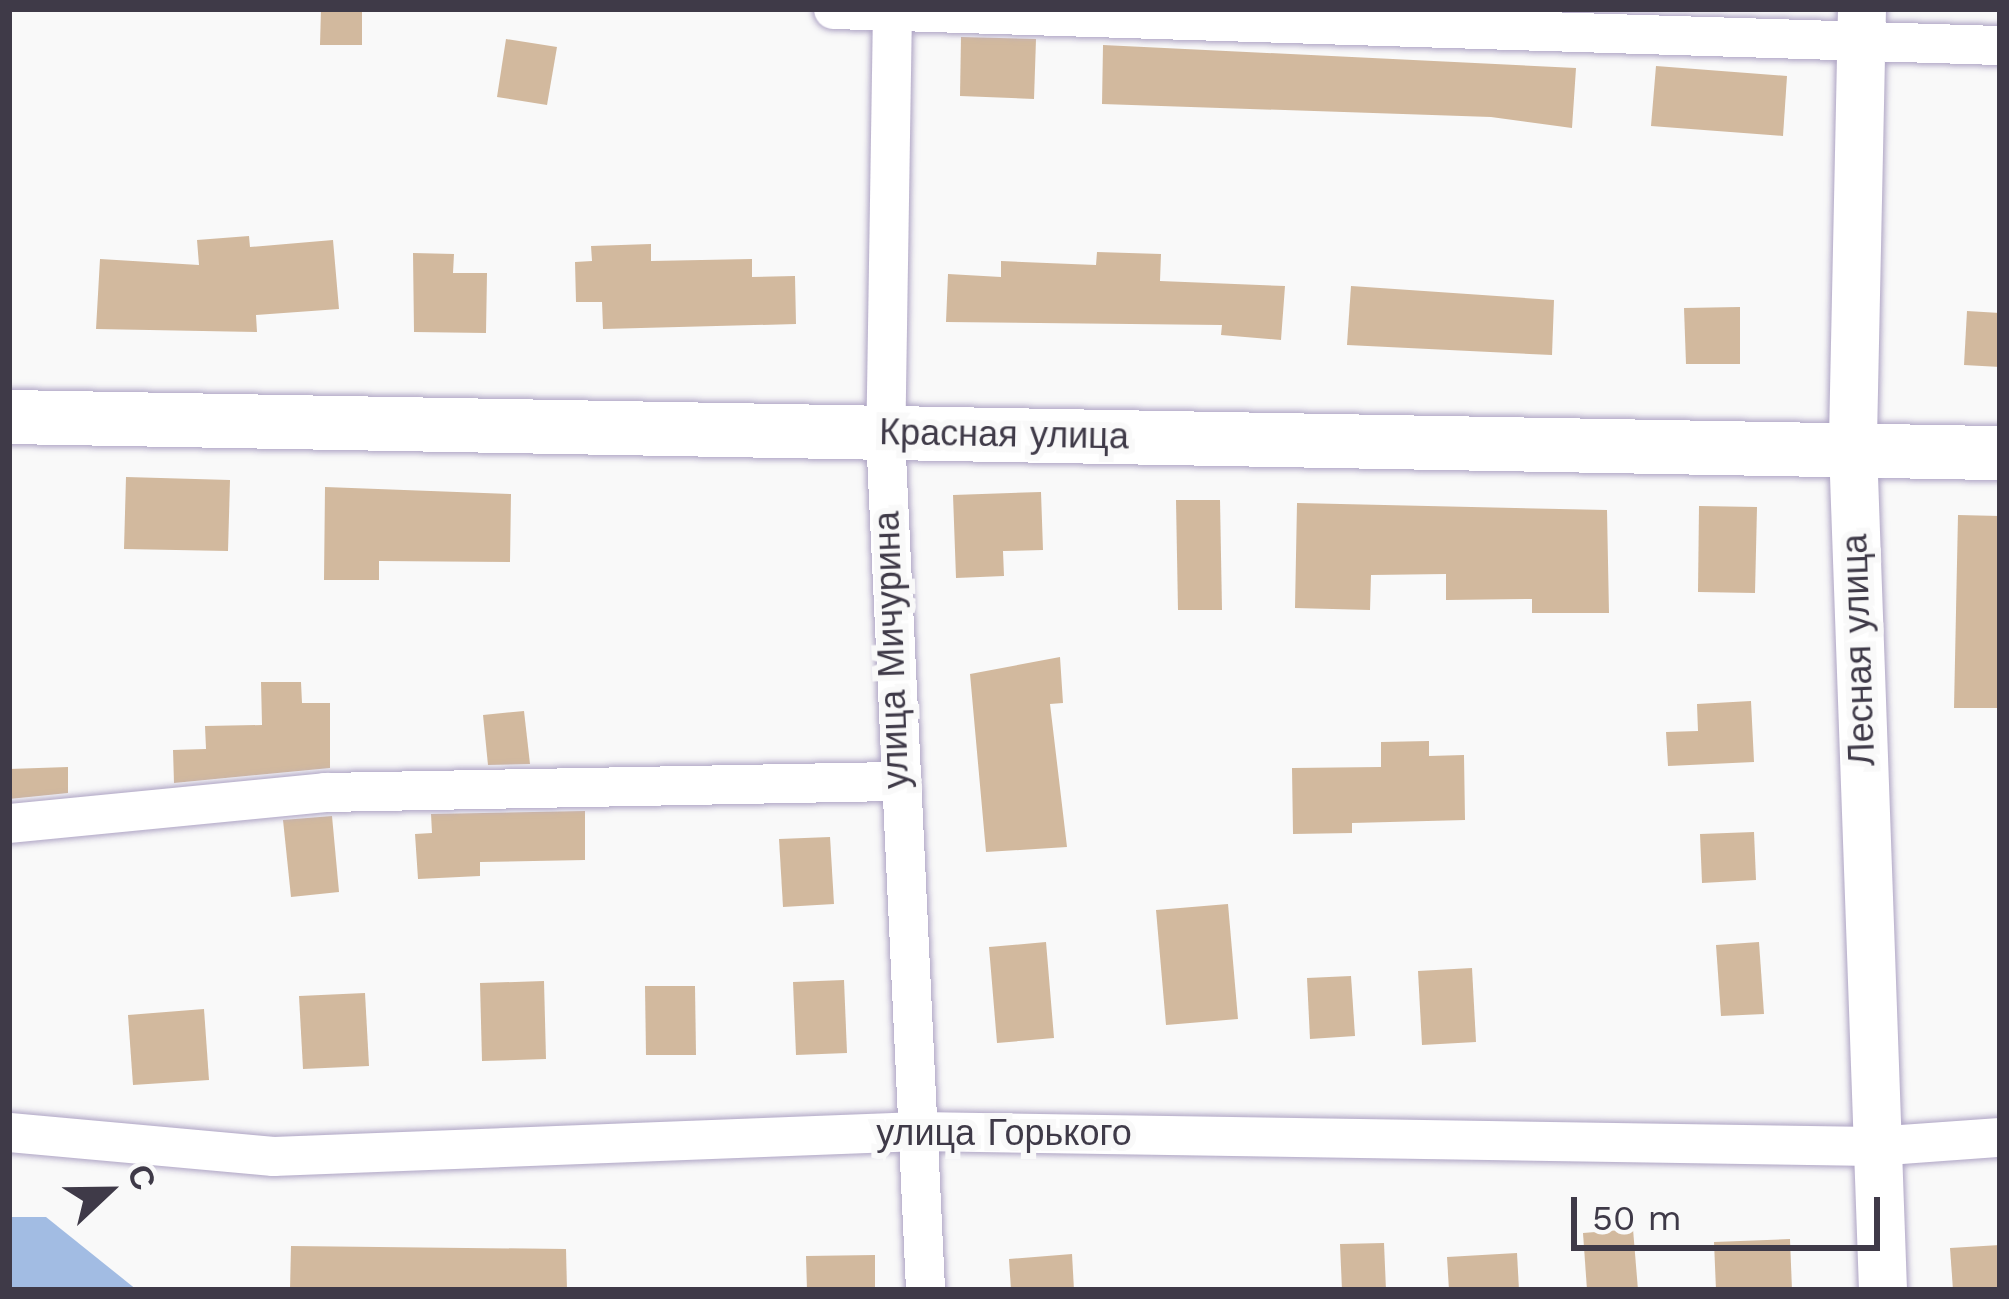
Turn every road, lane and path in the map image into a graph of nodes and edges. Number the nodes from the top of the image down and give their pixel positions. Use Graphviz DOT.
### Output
graph roads {
  1 [pos="833,9"];
  2 [pos="892,11"];
  3 [pos="1862,24"];
  4 [pos="2000,45"];
  5 [pos="9,417"];
  6 [pos="885,434"];
  7 [pos="1853,448"];
  8 [pos="2000,454"];
  9 [pos="895,782"];
  10 [pos="9,823"];
  11 [pos="919,1131"];
  12 [pos="9,1132"];
  13 [pos="2000,1137"];
  14 [pos="1873,1145"];
  15 [pos="925,1290"];
  16 [pos="1883,1290"];
  1 -- 2 [label="street"];
  2 -- 3 [label="street"];
  2 -- 6 [label="street, улица Мичурина"];
  3 -- 4 [label="street"];
  3 -- 7 [label="street, Лесная улица"];
  5 -- 6 [label="main road, Красная улица"];
  6 -- 7 [label="main road, Красная улица"];
  6 -- 9 [label="street, улица Мичурина"];
  7 -- 8 [label="main road, Красная улица"];
  7 -- 14 [label="street, Лесная улица"];
  9 -- 10 [label="street"];
  9 -- 11 [label="street, улица Мичурина"];
  11 -- 12 [label="street, улица Горького"];
  11 -- 14 [label="street, улица Горького"];
  11 -- 15 [label="street, улица Мичурина"];
  13 -- 14 [label="street, улица Горького"];
  14 -- 16 [label="street, Лесная улица"];
}
